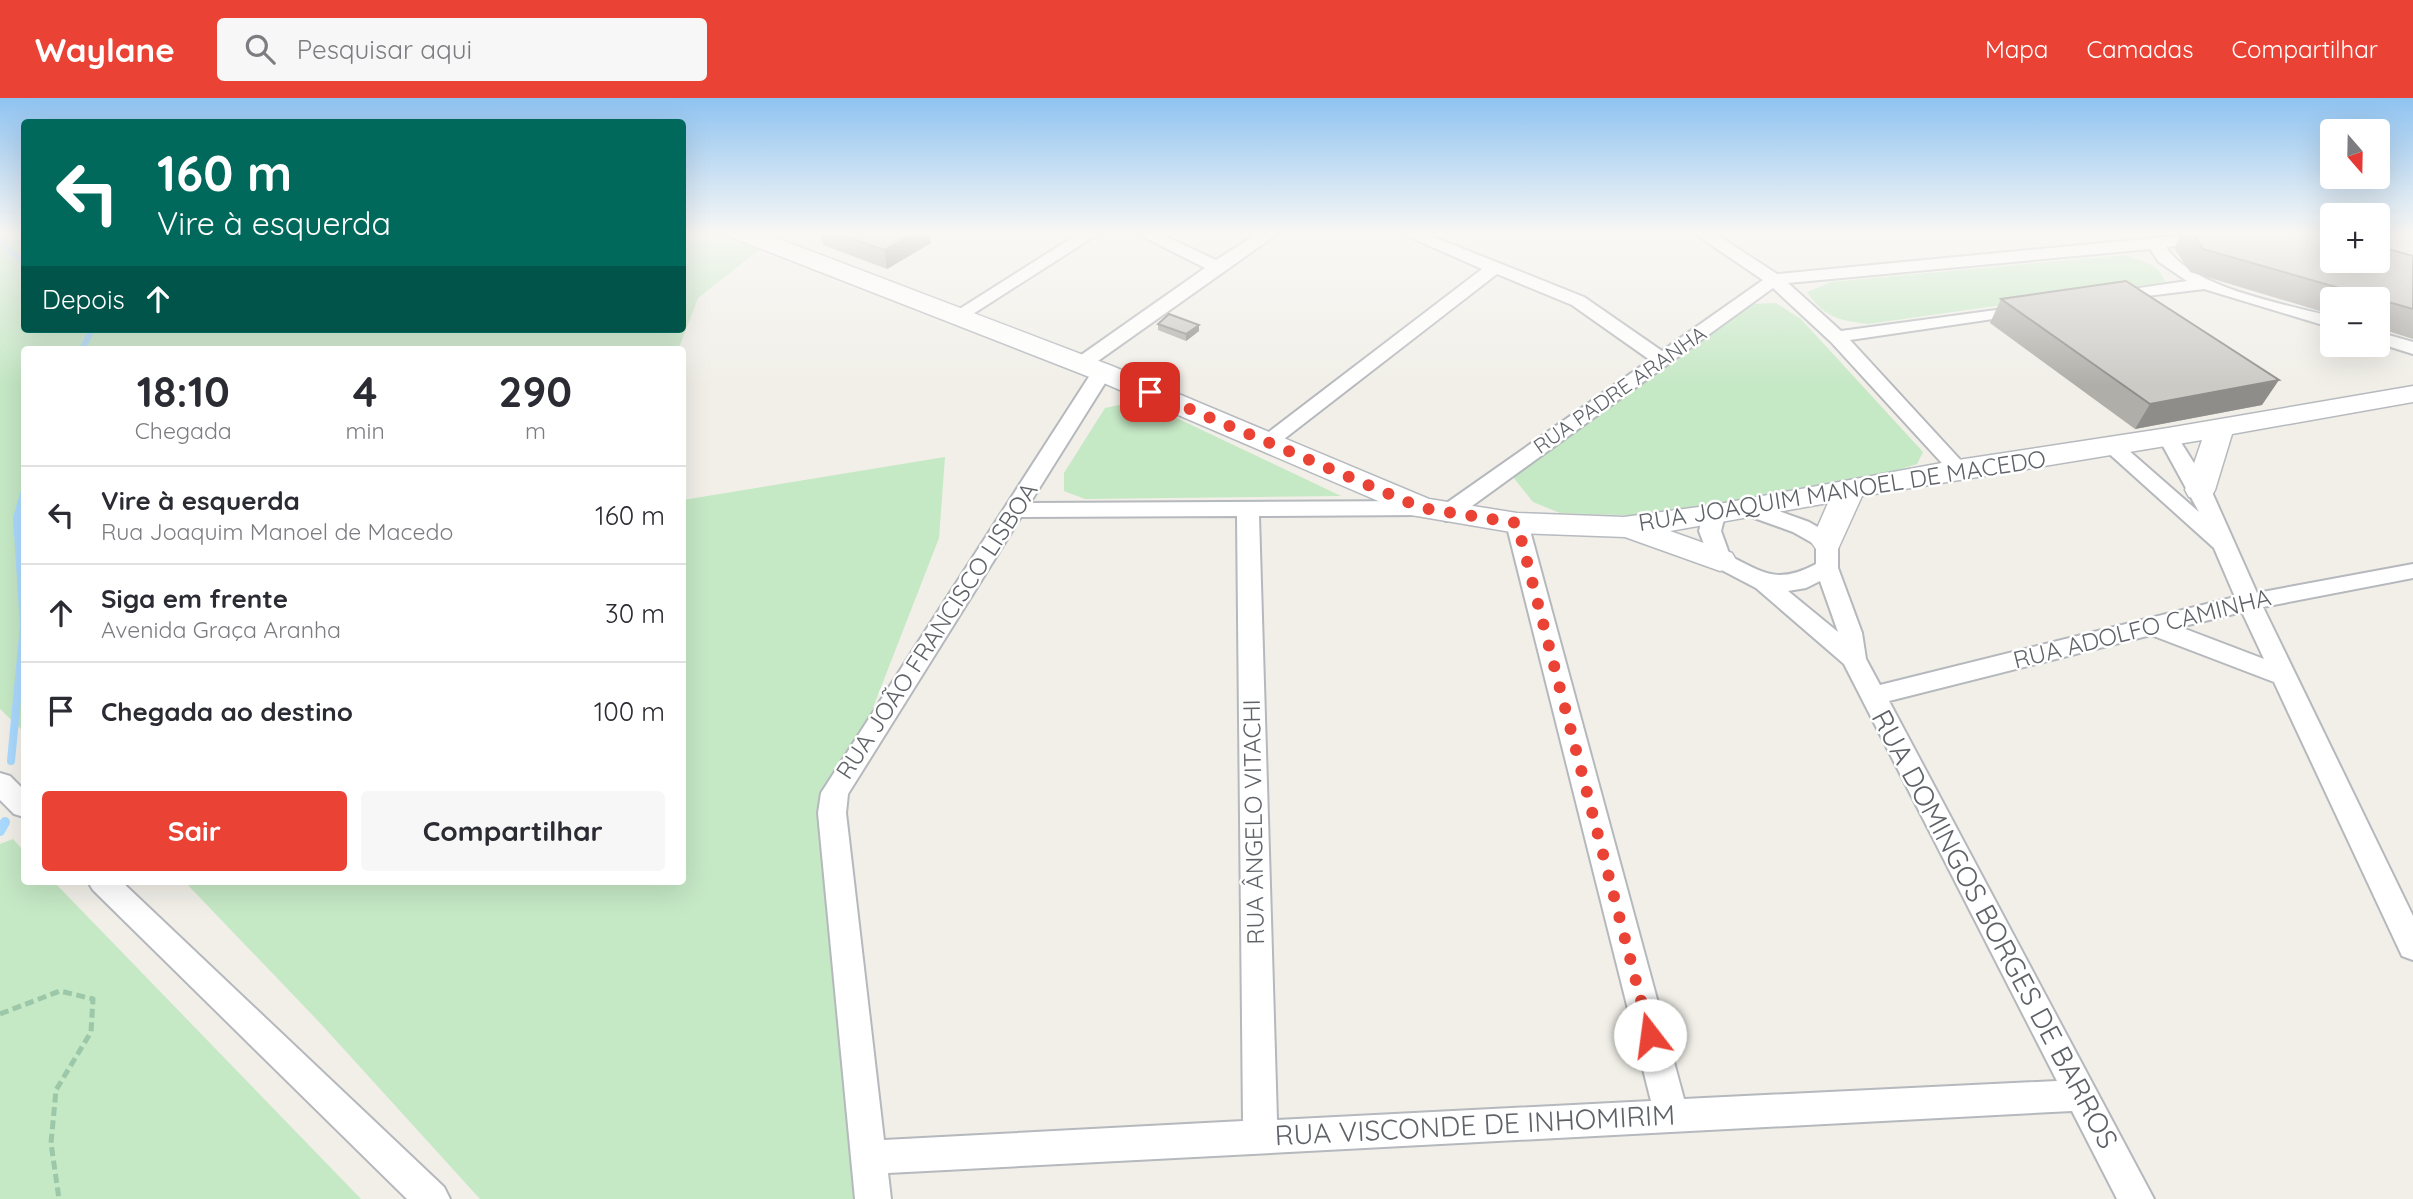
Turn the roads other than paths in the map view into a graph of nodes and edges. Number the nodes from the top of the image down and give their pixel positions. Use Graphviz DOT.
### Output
graph roads {
  1 [pos="875,283"];
  2 [pos="1010,283"];
  3 [pos="1197,283"];
  4 [pos="1474,283"];
  5 [pos="1533,283"];
  6 [pos="1769,283"];
  7 [pos="1780,283"];
  8 [pos="2205,284"];
  9 [pos="2095,300"];
  10 [pos="2040,308"];
  11 [pos="959,315"];
  12 [pos="2320,319"];
  13 [pos="1835,337"];
  14 [pos="2390,341"];
  15 [pos="2413,348"];
  16 [pos="1662,360"];
  17 [pos="1092,368"];
  18 [pos="2413,394"];
  19 [pos="2220,428"];
  20 [pos="2168,438"];
  21 [pos="1268,442"];
  22 [pos="2112,446"];
  23 [pos="1958,469"];
  24 [pos="1849,490"];
  25 [pos="2200,490"];
  26 [pos="1248,509"];
  27 [pos="1751,509"];
  28 [pos="1014,510"];
  29 [pos="1434,511"];
  30 [pos="1714,515"];
  31 [pos="1517,523"];
  32 [pos="1624,527"];
  33 [pos="2224,547"];
  34 [pos="1827,555"];
  35 [pos="1720,560"];
  36 [pos="2413,571"];
  37 [pos="1764,583"];
  38 [pos="2249,601"];
  39 [pos="2152,626"];
  40 [pos="1854,659"];
  41 [pos="2284,676"];
  42 [pos="1874,696"];
  43 [pos="0,783"];
  44 [pos="21,803"];
  45 [pos="106,885"];
  46 [pos="2413,947"];
  47 [pos="2081,1095"];
  48 [pos="1671,1115"];
  49 [pos="1260,1136"];
  50 [pos="869,1157"];
  51 [pos="432,1199"];
  52 [pos="873,1199"];
  53 [pos="2136,1199"];
  1 -- 11 [label="street"];
  2 -- 11 [label="street"];
  3 -- 17 [label="street"];
  4 -- 21 [label="street"];
  5 -- 16 [label="street"];
  6 -- 16 [label="street, RUA PADRE ARANHA"];
  7 -- 13 [label="street"];
  8 -- 9 [label="street"];
  8 -- 12 [label="street"];
  10 -- 13 [label="street"];
  11 -- 17 [label="street"];
  13 -- 23 [label="street"];
  14 -- 15 [label="street"];
  16 -- 29 [label="street, RUA PADRE ARANHA"];
  17 -- 21 [label="street"];
  17 -- 28 [label="street, RUA JOÃO FRANCISCO LISBOA"];
  18 -- 19 [label="street, RUA JOAQUIM MANOEL DE MACEDO"];
  19 -- 20 [label="street, RUA JOAQUIM MANOEL DE MACEDO"];
  19 -- 25 [label="street"];
  20 -- 22 [label="street, RUA JOAQUIM MANOEL DE MACEDO"];
  20 -- 25 [label="street"];
  21 -- 29 [label="street"];
  22 -- 23 [label="street, RUA JOAQUIM MANOEL DE MACEDO"];
  22 -- 33 [label="street"];
  23 -- 24 [label="street, RUA JOAQUIM MANOEL DE MACEDO"];
  24 -- 27 [label="street, RUA JOAQUIM MANOEL DE MACEDO"];
  24 -- 34 [label="street"];
  25 -- 33 [label="street"];
  26 -- 28 [label="street, RUA JOAQUIM MANOEL DE MACEDO"];
  26 -- 29 [label="street, RUA JOAQUIM MANOEL DE MACEDO"];
  26 -- 49 [label="street, RUA ÂNGELO VITACHI"];
  27 -- 30 [label="street, RUA JOAQUIM MANOEL DE MACEDO"];
  27 -- 34 [label="street"];
  28 -- 50 [label="street, RUA JOÃO FRANCISCO LISBOA"];
  29 -- 31 [label="street, RUA JOAQUIM MANOEL DE MACEDO"];
  30 -- 32 [label="street, RUA JOAQUIM MANOEL DE MACEDO"];
  30 -- 35 [label="street"];
  31 -- 32 [label="street, RUA JOAQUIM MANOEL DE MACEDO"];
  31 -- 48 [label="street"];
  32 -- 35 [label="street"];
  33 -- 38 [label="street"];
  34 -- 37 [label="street"];
  34 -- 40 [label="street, RUA DOMINGOS BORGES DE BARROS"];
  35 -- 37 [label="street, RUA DOMINGOS BORGES DE BARROS"];
  36 -- 38 [label="street, RUA ADOLFO CAMINHA"];
  37 -- 40 [label="street, RUA DOMINGOS BORGES DE BARROS"];
  38 -- 39 [label="street, RUA ADOLFO CAMINHA"];
  38 -- 41 [label="street"];
  39 -- 41 [label="street"];
  39 -- 42 [label="street, RUA ADOLFO CAMINHA"];
  40 -- 42 [label="street, RUA DOMINGOS BORGES DE BARROS"];
  41 -- 46 [label="street"];
  42 -- 47 [label="street, RUA DOMINGOS BORGES DE BARROS"];
  43 -- 44 [label="street"];
  45 -- 51 [label="street"];
  47 -- 48 [label="street, RUA VISCONDE DE INHOMIRIM"];
  47 -- 53 [label="street, RUA DOMINGOS BORGES DE BARROS"];
  48 -- 49 [label="street, RUA VISCONDE DE INHOMIRIM"];
  49 -- 50 [label="street, RUA VISCONDE DE INHOMIRIM"];
  50 -- 52 [label="street, RUA JOÃO FRANCISCO LISBOA"];
}
